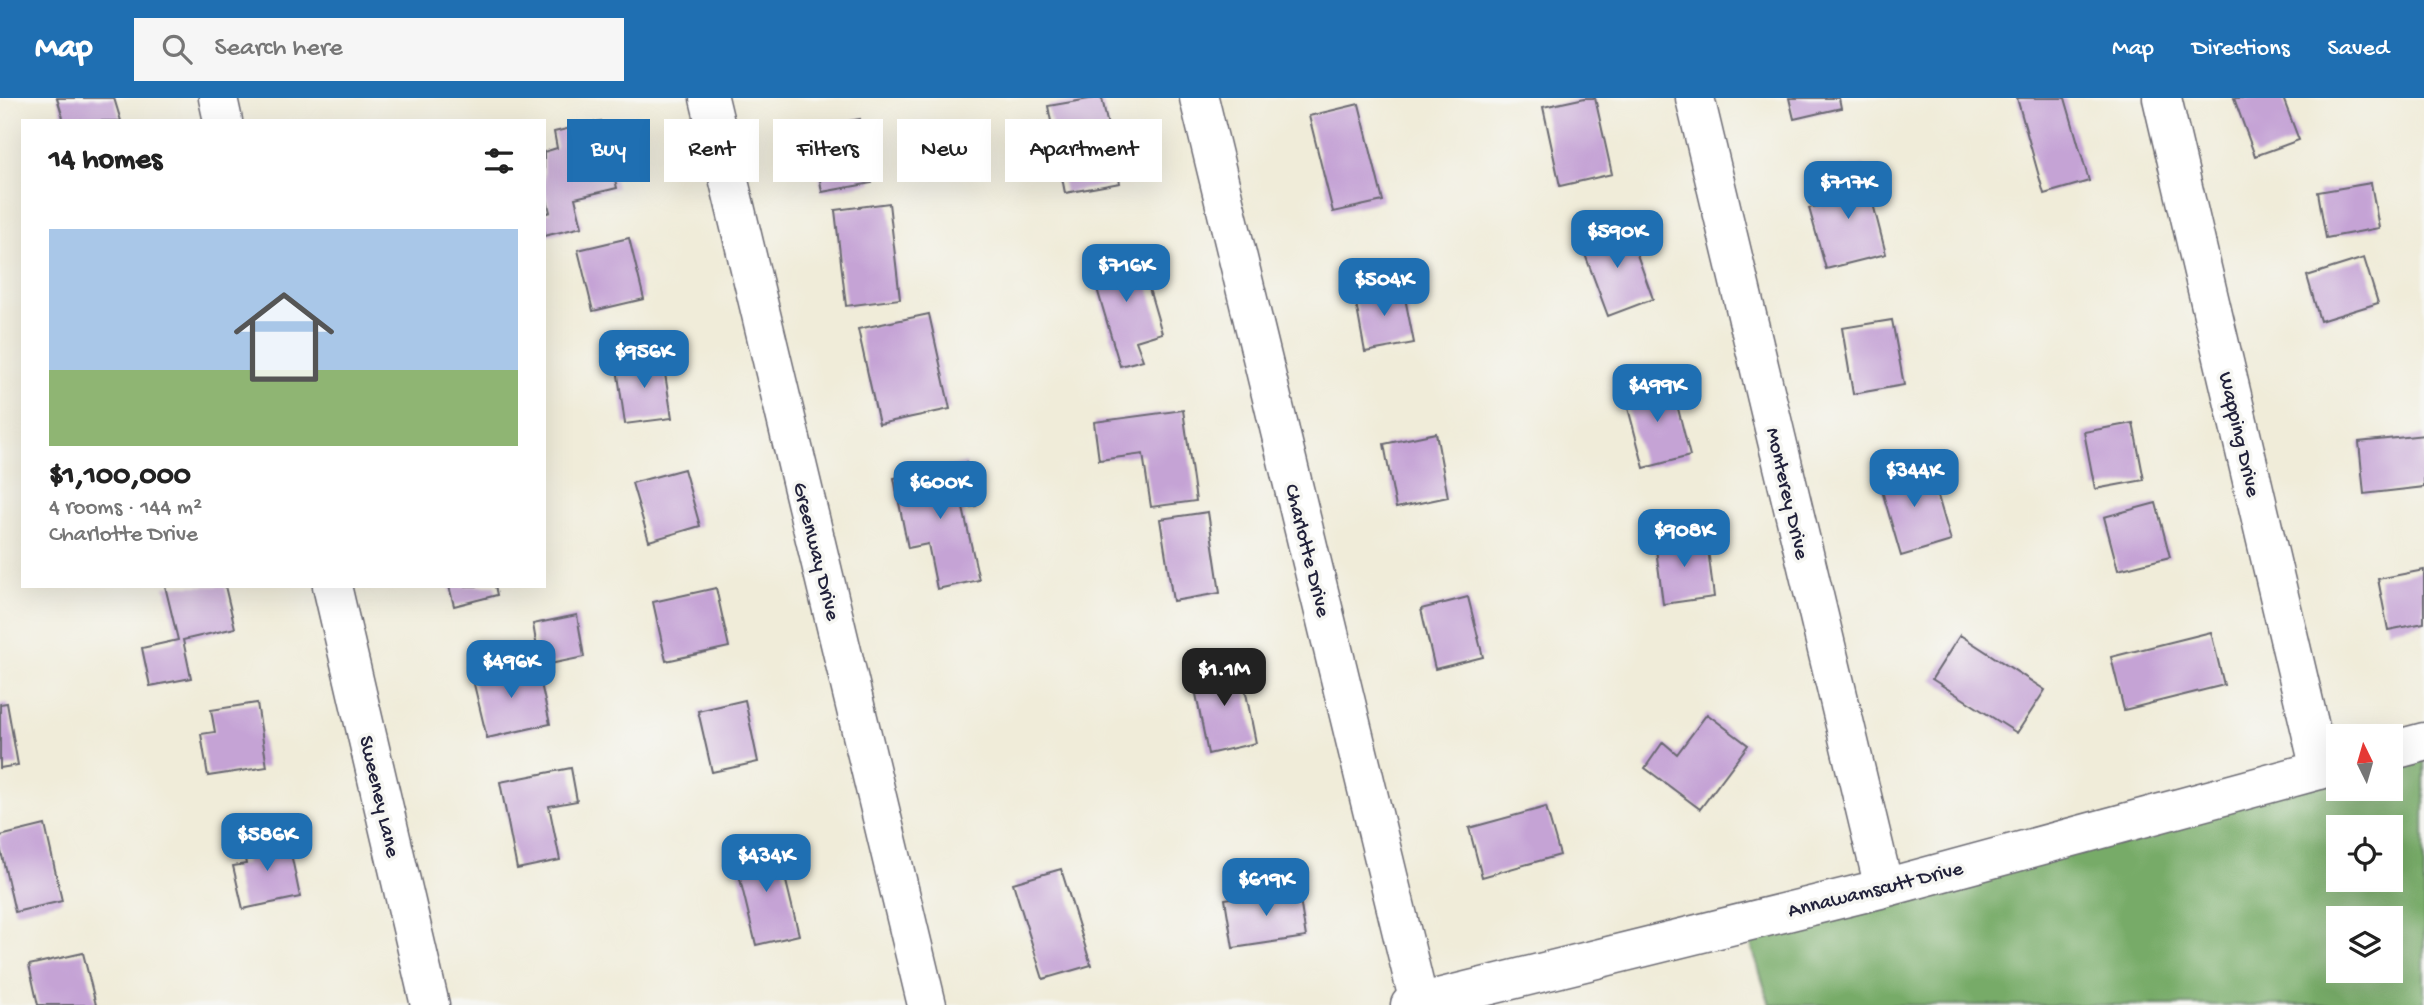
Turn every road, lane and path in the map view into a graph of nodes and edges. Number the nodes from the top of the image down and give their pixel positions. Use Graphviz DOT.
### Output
graph roads {
  1 [pos="218,98"];
  2 [pos="709,98"];
  3 [pos="1199,98"];
  4 [pos="1695,98"];
  5 [pos="2162,98"];
  6 [pos="223,119"];
  7 [pos="332,588"];
  8 [pos="2424,742"];
  9 [pos="2403,748"];
  10 [pos="2326,756"];
  11 [pos="2326,769"];
  12 [pos="1884,888"];
  13 [pos="1415,1004"];
  14 [pos="430,1005"];
  15 [pos="927,1005"];
  1 -- 6 [label="street"];
  2 -- 15 [label="street, Greenway Drive"];
  3 -- 13 [label="street, Charlotte Drive"];
  4 -- 12 [label="street, Monterey Drive"];
  5 -- 10 [label="street, Wapping Drive"];
  7 -- 14 [label="street, Sweeney Lane"];
  8 -- 9 [label="street"];
  11 -- 12 [label="street, Annawamscutt Drive"];
  12 -- 13 [label="street, Annawamscutt Drive"];
}
